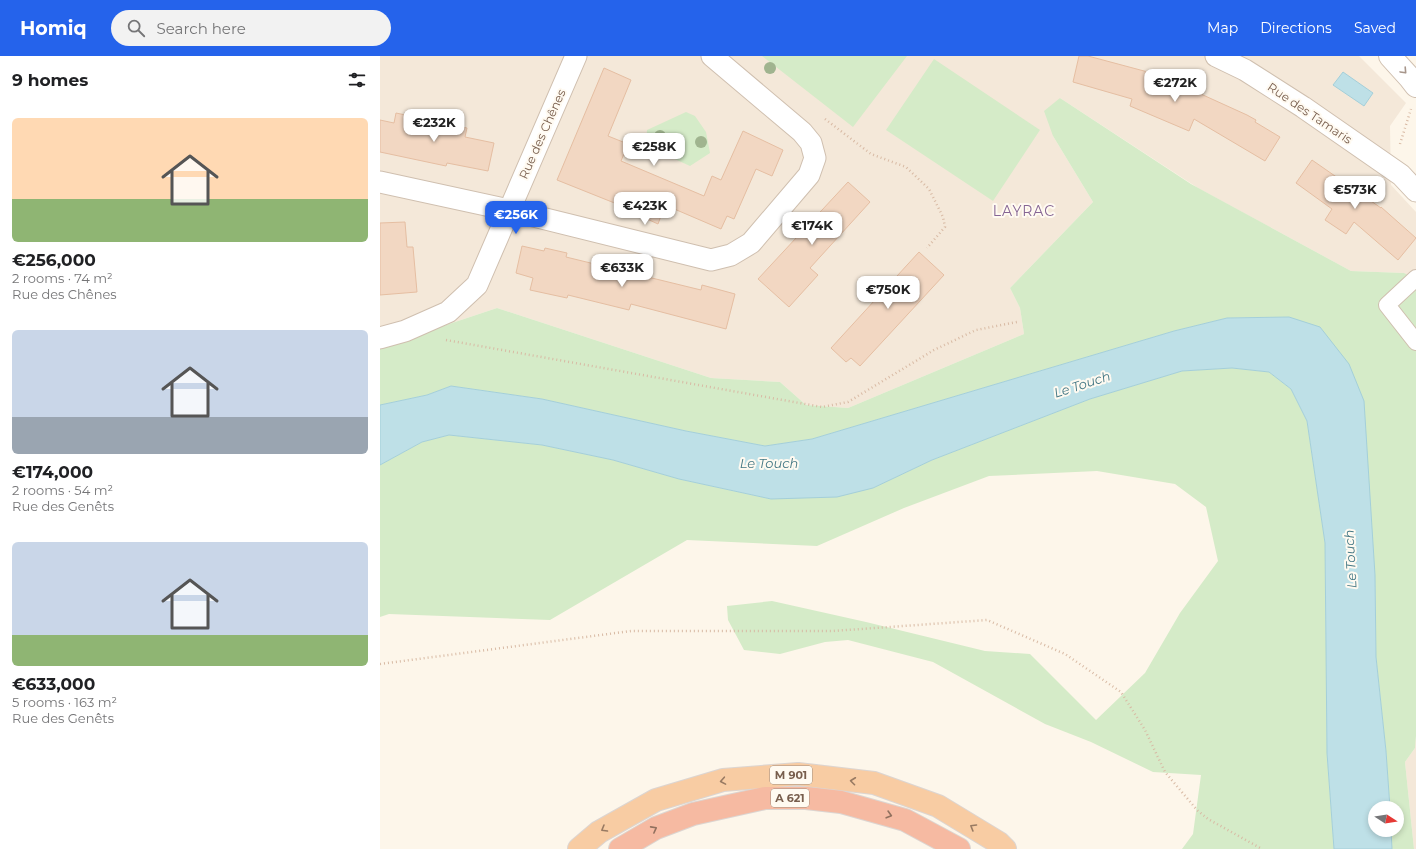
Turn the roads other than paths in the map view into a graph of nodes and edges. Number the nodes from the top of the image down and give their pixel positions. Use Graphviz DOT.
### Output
graph roads {
  1 [pos="576,56"];
  2 [pos="712,56"];
  3 [pos="1216,56"];
  4 [pos="1390,56"];
  5 [pos="1416,86"];
  6 [pos="1402,173"];
  7 [pos="380,182"];
  8 [pos="1416,191"];
  9 [pos="509,210"];
  10 [pos="1416,278"];
  11 [pos="380,338"];
  12 [pos="1416,342"];
  13 [pos="579,849"];
  14 [pos="620,849"];
  15 [pos="959,849"];
  16 [pos="1005,849"];
  1 -- 9 [label="street, Rue des Chênes"];
  2 -- 9 [label="street"];
  3 -- 6 [label="street, Rue des Tamaris"];
  4 -- 5 [label="street, one-way"];
  6 -- 8 [label="street, Rue des Tamaris"];
  7 -- 9 [label="street"];
  9 -- 11 [label="street, Rue des Chênes"];
  10 -- 12 [label="street"];
  16 -- 13 [label="highway, M 901, one-way"];
  14 -- 15 [label="highway, A 621, one-way"];
}
